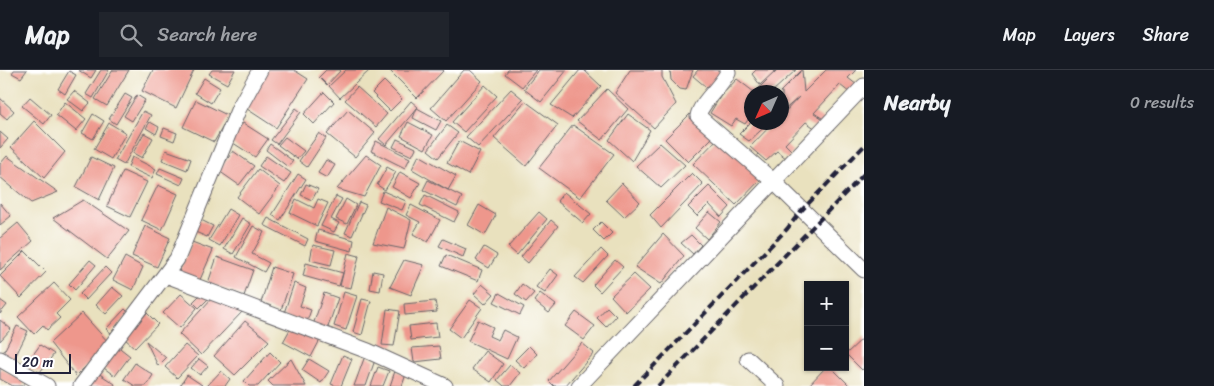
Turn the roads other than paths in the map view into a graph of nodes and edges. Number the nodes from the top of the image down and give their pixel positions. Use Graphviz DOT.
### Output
graph roads {
  1 [pos="260,70"];
  2 [pos="727,70"];
  3 [pos="864,86"];
  4 [pos="773,181"];
  5 [pos="864,270"];
  6 [pos="166,275"];
  7 [pos="0,359"];
  8 [pos="748,359"];
  9 [pos="47,386"];
  10 [pos="81,386"];
  11 [pos="445,386"];
  12 [pos="579,386"];
  13 [pos="777,386"];
  1 -- 6 [label="street"];
  2 -- 4 [label="street"];
  3 -- 4 [label="street"];
  4 -- 5 [label="street"];
  4 -- 12 [label="street"];
  6 -- 10 [label="street"];
  6 -- 11 [label="street"];
  7 -- 9 [label="street"];
  8 -- 13 [label="street"];
}
